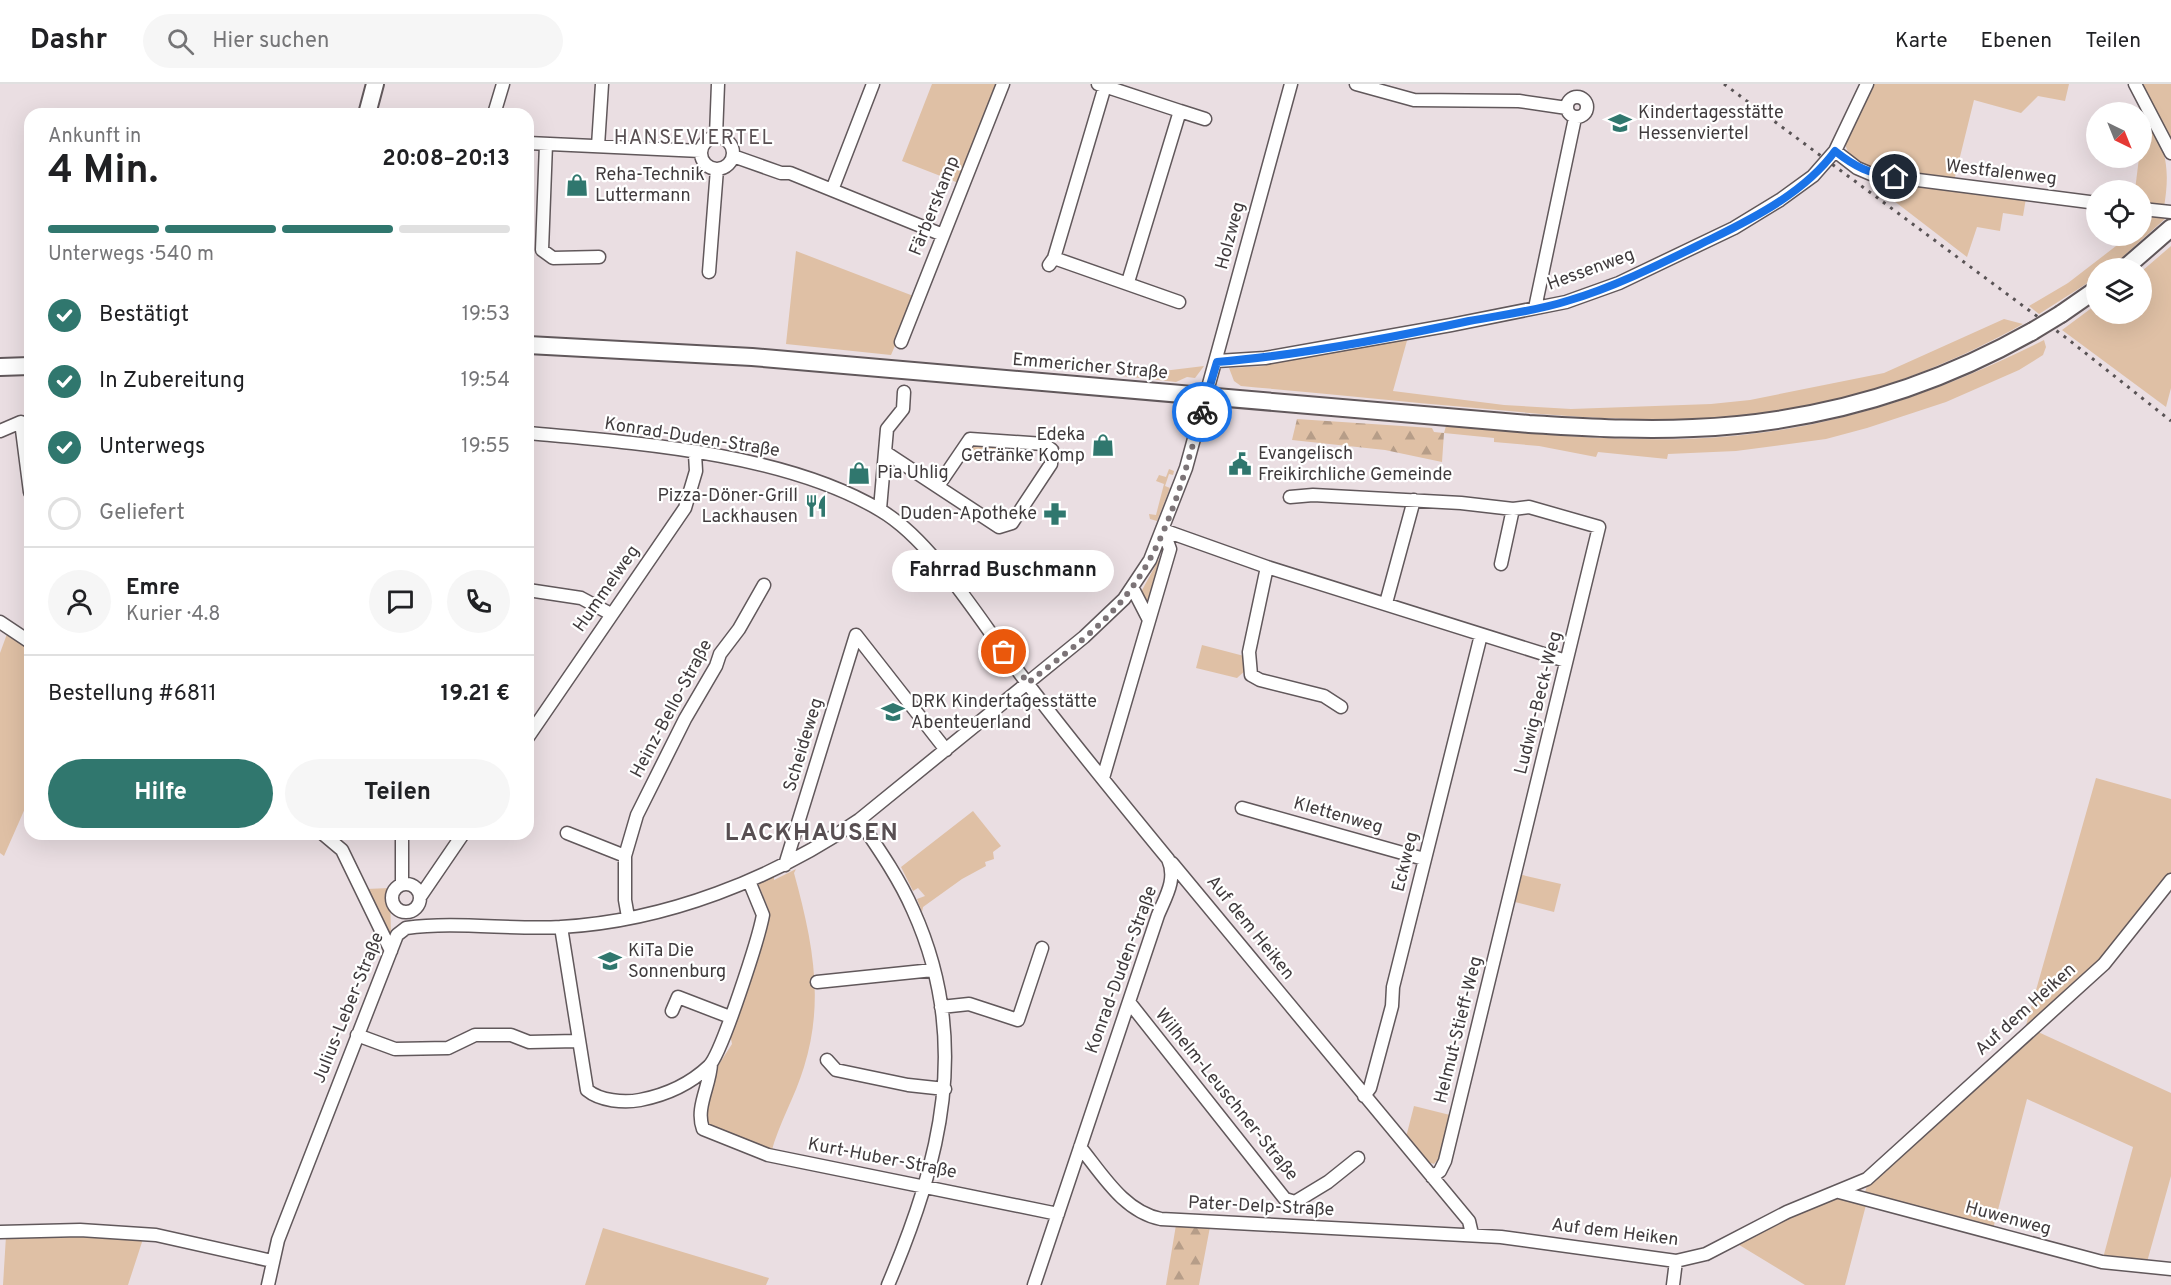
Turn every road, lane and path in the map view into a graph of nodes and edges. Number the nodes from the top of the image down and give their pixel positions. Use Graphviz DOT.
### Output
graph roads {
  1 [pos="375,84"];
  2 [pos="503,84"];
  3 [pos="602,84"];
  4 [pos="718,84"];
  5 [pos="873,84"];
  6 [pos="1003,84"];
  7 [pos="1291,84"];
  8 [pos="1356,84"];
  9 [pos="1867,84"];
  10 [pos="2136,84"];
  11 [pos="1102,85"];
  12 [pos="369,108"];
  13 [pos="496,108"];
  14 [pos="1180,111"];
  15 [pos="1205,119"];
  16 [pos="716,136"];
  17 [pos="534,143"];
  18 [pos="546,144"];
  19 [pos="598,146"];
  20 [pos="701,151"];
  21 [pos="1835,151"];
  22 [pos="2171,153"];
  23 [pos="733,156"];
  24 [pos="717,170"];
  25 [pos="831,190"];
  26 [pos="2086,202"];
  27 [pos="2152,210"];
  28 [pos="2170,213"];
  29 [pos="942,235"];
  30 [pos="599,257"];
  31 [pos="2133,258"];
  32 [pos="709,272"];
  33 [pos="1128,282"];
  34 [pos="2086,297"];
  35 [pos="1179,302"];
  36 [pos="1535,308"];
  37 [pos="901,342"];
  38 [pos="534,345"];
  39 [pos="1217,362"];
  40 [pos="24,366"];
  41 [pos="0,367"];
  42 [pos="904,392"];
  43 [pos="1206,397"];
  44 [pos="0,430"];
  45 [pos="534,434"];
  46 [pos="24,445"];
  47 [pos="885,452"];
  48 [pos="695,454"];
  49 [pos="938,486"];
  50 [pos="1290,497"];
  51 [pos="1414,500"];
  52 [pos="880,509"];
  53 [pos="1513,509"];
  54 [pos="1163,530"];
  55 [pos="1501,564"];
  56 [pos="1267,567"];
  57 [pos="764,585"];
  58 [pos="1132,587"];
  59 [pos="534,591"];
  60 [pos="1386,603"];
  61 [pos="611,615"];
  62 [pos="1149,620"];
  63 [pos="0,622"];
  64 [pos="1481,635"];
  65 [pos="24,638"];
  66 [pos="1566,661"];
  67 [pos="1028,683"];
  68 [pos="1341,707"];
  69 [pos="534,728"];
  70 [pos="946,750"];
  71 [pos="1103,778"];
  72 [pos="1242,808"];
  73 [pos="859,819"];
  74 [pos="567,833"];
  75 [pos="330,840"];
  76 [pos="402,840"];
  77 [pos="459,840"];
  78 [pos="625,856"];
  79 [pos="1168,859"];
  80 [pos="1424,859"];
  81 [pos="785,865"];
  82 [pos="2171,880"];
  83 [pos="748,881"];
  84 [pos="402,884"];
  85 [pos="1510,887"];
  86 [pos="420,897"];
  87 [pos="628,917"];
  88 [pos="561,927"];
  89 [pos="1042,948"];
  90 [pos="391,951"];
  91 [pos="933,970"];
  92 [pos="817,982"];
  93 [pos="1129,1002"];
  94 [pos="940,1007"];
  95 [pos="672,1011"];
  96 [pos="730,1017"];
  97 [pos="357,1035"];
  98 [pos="577,1041"];
  99 [pos="827,1060"];
  100 [pos="711,1064"];
  101 [pos="945,1089"];
  102 [pos="1364,1096"];
  103 [pos="1080,1147"];
  104 [pos="1358,1158"];
  105 [pos="1432,1177"];
  106 [pos="924,1185"];
  107 [pos="1839,1192"];
  108 [pos="1058,1214"];
  109 [pos="0,1232"];
  110 [pos="1472,1234"];
  111 [pos="272,1261"];
  112 [pos="1676,1261"];
  113 [pos="2171,1269"];
  114 [pos="268,1285"];
  115 [pos="888,1285"];
  116 [pos="1034,1285"];
  117 [pos="1673,1285"];
  1 -- 12 [label="main road"];
  2 -- 13 [label="street"];
  3 -- 19 [label="street"];
  4 -- 16 [label="street"];
  5 -- 25 [label="street"];
  6 -- 29 [label="street, Färberskamp"];
  7 -- 39 [label="street, Holzweg"];
  8 -- 36 [label="street"];
  9 -- 21 [label="street, Hessenweg"];
  10 -- 22 [label="street"];
  11 -- 14 [label="street"];
  11 -- 33 [label="street"];
  14 -- 15 [label="street"];
  14 -- 33 [label="street"];
  16 -- 20 [label="street"];
  16 -- 23 [label="street"];
  17 -- 18 [label="street"];
  18 -- 19 [label="street"];
  18 -- 30 [label="street"];
  19 -- 20 [label="street"];
  20 -- 24 [label="street"];
  21 -- 26 [label="street, Westfalenweg"];
  21 -- 36 [label="street, Hessenweg"];
  23 -- 24 [label="street"];
  23 -- 25 [label="street"];
  24 -- 32 [label="street"];
  25 -- 29 [label="street"];
  27 -- 28 [label="street"];
  28 -- 31 [label="main road"];
  29 -- 37 [label="street, Färberskamp"];
  33 -- 35 [label="street"];
  34 -- 43 [label="main road, Emmericher Straße, bridge"];
  36 -- 39 [label="street, Hessenweg"];
  38 -- 43 [label="main road, Emmericher Straße"];
  39 -- 43 [label="street, Holzweg"];
  40 -- 41 [label="main road"];
  42 -- 47 [label="street"];
  43 -- 54 [label="street, Julius-Leber-Straße"];
  44 -- 46 [label="street"];
  45 -- 48 [label="street, Konrad-Duden-Straße"];
  47 -- 49 [label="street"];
  47 -- 52 [label="street"];
  48 -- 52 [label="street, Konrad-Duden-Straße"];
  48 -- 61 [label="street, Hummelweg"];
  49 -- 49 [label="street"];
  50 -- 51 [label="street"];
  51 -- 53 [label="street"];
  51 -- 60 [label="street"];
  52 -- 67 [label="street, Konrad-Duden-Straße"];
  53 -- 55 [label="street"];
  53 -- 66 [label="street, Ludwig-Beck-Weg"];
  54 -- 56 [label="street"];
  54 -- 58 [label="street, Julius-Leber-Straße"];
  54 -- 62 [label="street"];
  56 -- 60 [label="street"];
  56 -- 68 [label="street"];
  57 -- 78 [label="street, Heinz-Bello-Straße"];
  58 -- 62 [label="street"];
  58 -- 67 [label="street, Julius-Leber-Straße"];
  59 -- 61 [label="street"];
  60 -- 64 [label="street"];
  61 -- 69 [label="street, Hummelweg"];
  62 -- 71 [label="street"];
  63 -- 65 [label="street"];
  64 -- 66 [label="street"];
  64 -- 80 [label="street, Eckweg"];
  66 -- 85 [label="street, Ludwig-Beck-Weg"];
  67 -- 70 [label="street, Julius-Leber-Straße"];
  67 -- 71 [label="street, Konrad-Duden-Straße"];
  70 -- 73 [label="street, Julius-Leber-Straße"];
  70 -- 81 [label="street, Scheideweg"];
  71 -- 79 [label="street, Konrad-Duden-Straße"];
  72 -- 80 [label="street, Klettenweg"];
  73 -- 81 [label="street, Julius-Leber-Straße"];
  73 -- 91 [label="street"];
  74 -- 78 [label="street"];
  75 -- 90 [label="street"];
  76 -- 84 [label="street"];
  77 -- 86 [label="street"];
  78 -- 87 [label="street, Heinz-Bello-Straße"];
  79 -- 93 [label="street, Konrad-Duden-Straße"];
  79 -- 102 [label="street, Auf dem Heiken"];
  80 -- 102 [label="street, Eckweg"];
  81 -- 83 [label="street, Julius-Leber-Straße"];
  82 -- 107 [label="street, Auf dem Heiken"];
  83 -- 87 [label="street, Julius-Leber-Straße"];
  83 -- 96 [label="street"];
  84 -- 86 [label="street"];
  84 -- 86 [label="street"];
  85 -- 105 [label="street, Helmut-Stieff-Weg"];
  87 -- 88 [label="street, Julius-Leber-Straße"];
  88 -- 90 [label="street, Julius-Leber-Straße"];
  88 -- 98 [label="street"];
  89 -- 94 [label="street"];
  90 -- 97 [label="street, Julius-Leber-Straße"];
  91 -- 92 [label="street"];
  91 -- 94 [label="street"];
  93 -- 103 [label="street, Konrad-Duden-Straße"];
  93 -- 104 [label="street, Wilhelm-Leuschner-Straße"];
  94 -- 101 [label="street"];
  95 -- 96 [label="street"];
  96 -- 100 [label="street"];
  97 -- 98 [label="street"];
  97 -- 111 [label="street, Julius-Leber-Straße"];
  98 -- 100 [label="street"];
  99 -- 101 [label="street"];
  100 -- 106 [label="street, Kurt-Huber-Straße"];
  101 -- 106 [label="street"];
  102 -- 105 [label="street, Auf dem Heiken"];
  103 -- 108 [label="street, Konrad-Duden-Straße"];
  103 -- 110 [label="street, Pater-Delp-Straße"];
  105 -- 110 [label="street, Auf dem Heiken"];
  106 -- 108 [label="street, Kurt-Huber-Straße"];
  106 -- 115 [label="street"];
  107 -- 112 [label="street, Auf dem Heiken"];
  107 -- 113 [label="street, Huwenweg"];
  108 -- 116 [label="street, Konrad-Duden-Straße"];
  109 -- 111 [label="street"];
  110 -- 112 [label="street, Auf dem Heiken"];
  111 -- 114 [label="street, Julius-Leber-Straße"];
  112 -- 117 [label="street"];
}
